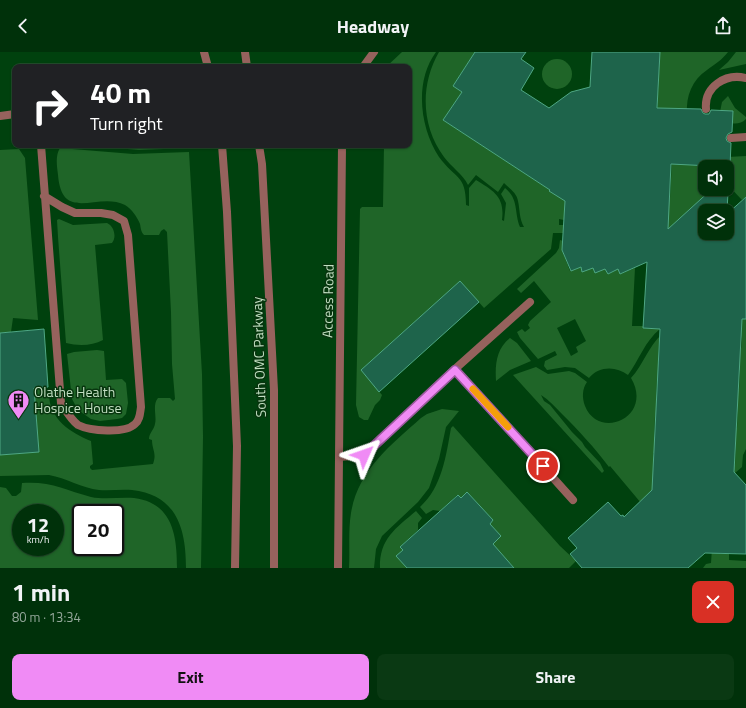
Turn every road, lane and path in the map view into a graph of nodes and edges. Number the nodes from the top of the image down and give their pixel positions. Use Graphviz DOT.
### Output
graph roads {
  1 [pos="204,52"];
  2 [pos="245,52"];
  3 [pos="374,52"];
  4 [pos="207,64"];
  5 [pos="247,64"];
  6 [pos="366,64"];
  7 [pos="746,78"];
  8 [pos="706,110"];
  9 [pos="12,114"];
  10 [pos="0,116"];
  11 [pos="746,137"];
  12 [pos="731,138"];
  13 [pos="41,148"];
  14 [pos="222,148"];
  15 [pos="259,148"];
  16 [pos="342,148"];
  17 [pos="44,196"];
  18 [pos="530,302"];
  19 [pos="455,370"];
  20 [pos="339,457"];
  21 [pos="573,500"];
  22 [pos="236,568"];
  23 [pos="274,568"];
  24 [pos="338,568"];
  1 -- 4 [label="street"];
  2 -- 5 [label="street"];
  3 -- 6 [label="street"];
  7 -- 8 [label="street"];
  9 -- 10 [label="street"];
  11 -- 12 [label="street"];
  13 -- 17 [label="street"];
  14 -- 22 [label="street, South OMC Parkway"];
  15 -- 23 [label="street, South OMC Parkway"];
  16 -- 20 [label="street, Access Road"];
  17 -- 17 [label="street"];
  18 -- 19 [label="street"];
  19 -- 20 [label="street"];
  19 -- 21 [label="street"];
  20 -- 24 [label="street, Access Road"];
}
